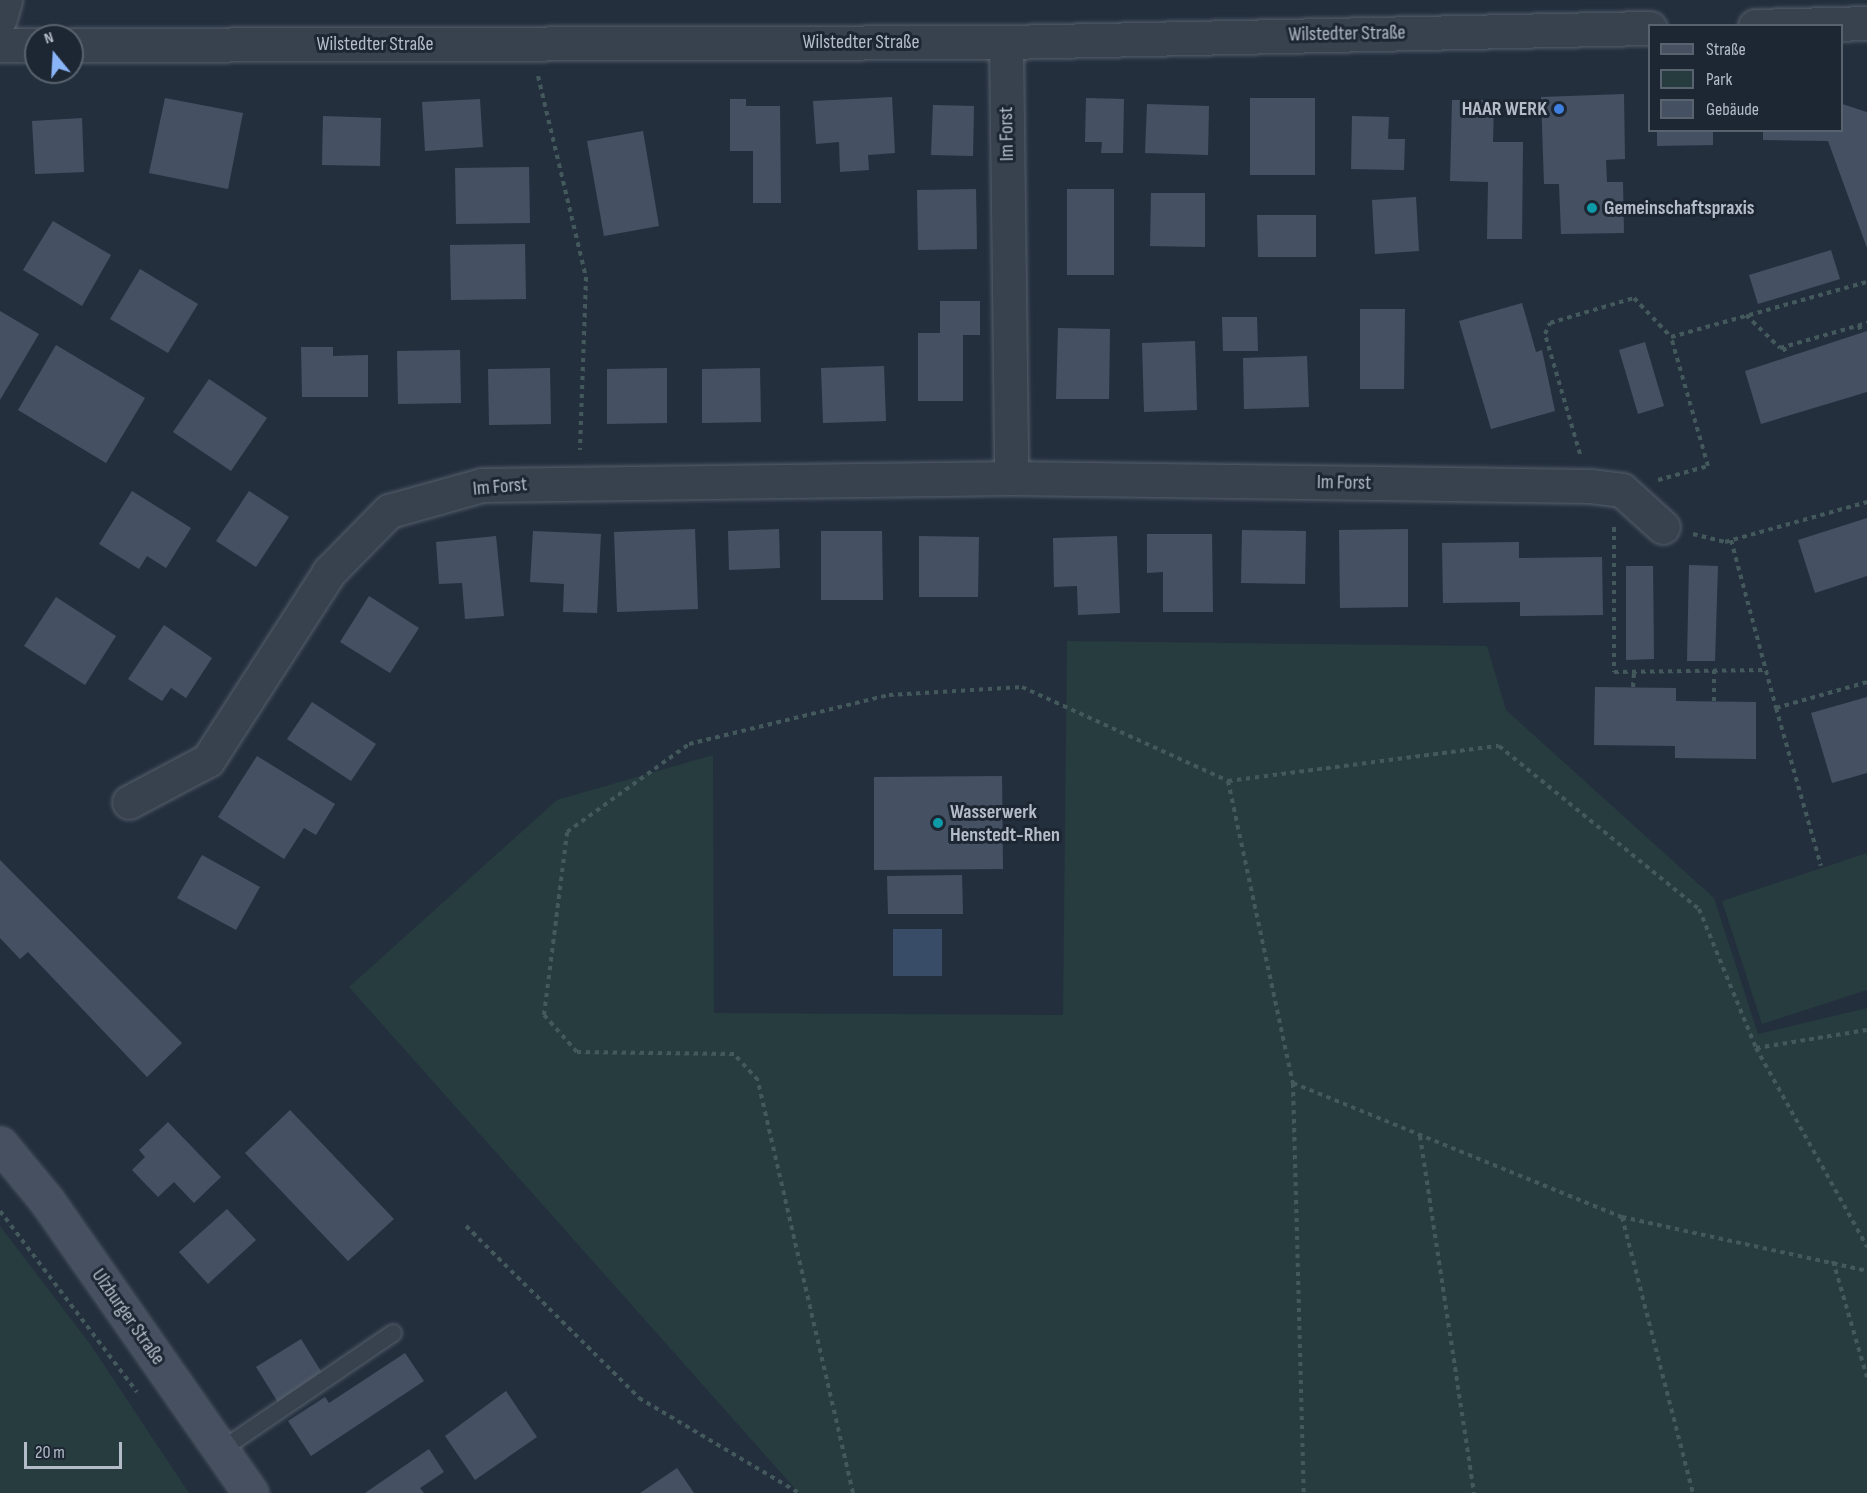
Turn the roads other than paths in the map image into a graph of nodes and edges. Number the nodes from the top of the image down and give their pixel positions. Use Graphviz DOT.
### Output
graph roads {
  1 [pos="5,0"];
  2 [pos="0,18"];
  3 [pos="1867,23"];
  4 [pos="1830,24"];
  5 [pos="1648,28"];
  6 [pos="1006,42"];
  7 [pos="0,45"];
  8 [pos="24,45"];
  9 [pos="84,45"];
  10 [pos="1011,478"];
  11 [pos="1664,527"];
  12 [pos="129,802"];
  13 [pos="0,1144"];
  14 [pos="393,1333"];
  15 [pos="221,1450"];
  16 [pos="251,1493"];
  1 -- 2 [label="street"];
  3 -- 4 [label="street"];
  5 -- 6 [label="street, Wilstedter Straße"];
  6 -- 9 [label="street, Wilstedter Straße"];
  6 -- 10 [label="street, Im Forst"];
  7 -- 8 [label="street"];
  10 -- 11 [label="street, Im Forst"];
  10 -- 12 [label="street, Im Forst"];
  13 -- 15 [label="main road, Ulzburger Straße"];
  14 -- 15 [label="lane"];
  15 -- 16 [label="main road, Ulzburger Straße"];
}
